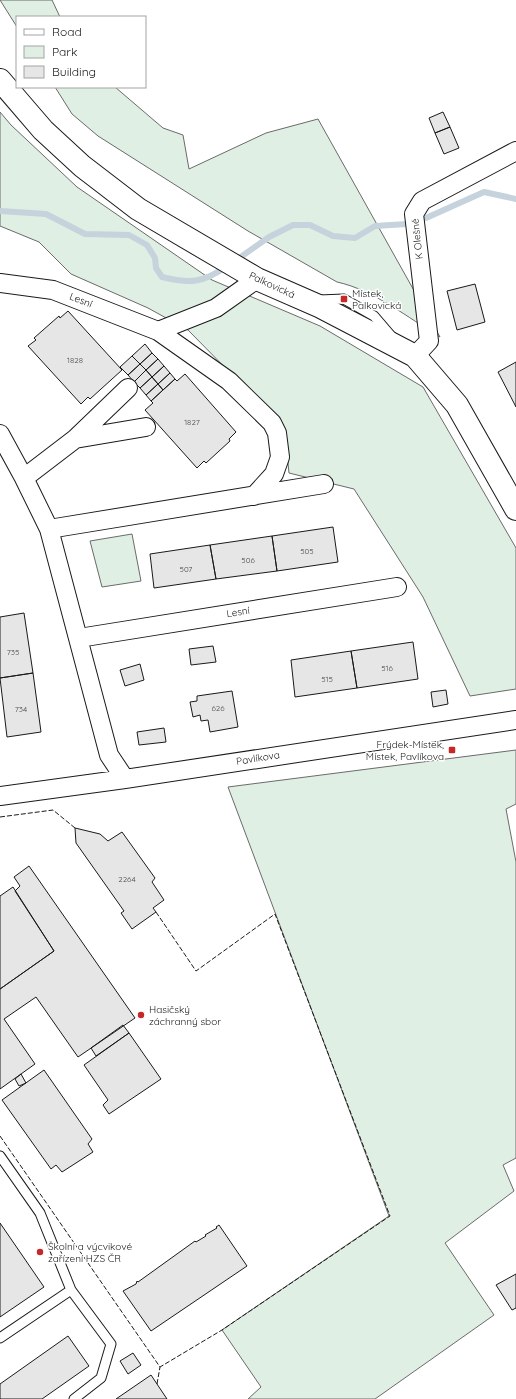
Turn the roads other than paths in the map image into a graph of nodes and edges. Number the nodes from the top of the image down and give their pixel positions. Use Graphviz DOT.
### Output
graph roads {
  1 [pos="0,80"];
  2 [pos="516,151"];
  3 [pos="252,276"];
  4 [pos="0,283"];
  5 [pos="158,331"];
  6 [pos="410,354"];
  7 [pos="128,388"];
  8 [pos="146,427"];
  9 [pos="0,434"];
  10 [pos="75,439"];
  11 [pos="24,478"];
  12 [pos="324,484"];
  13 [pos="254,496"];
  14 [pos="516,510"];
  15 [pos="49,529"];
  16 [pos="398,587"];
  17 [pos="79,638"];
  18 [pos="516,720"];
  19 [pos="125,779"];
  20 [pos="0,796"];
  21 [pos="0,1156"];
  22 [pos="71,1290"];
  23 [pos="0,1338"];
  24 [pos="74,1399"];
  1 -- 3 [label="street, Palkovická"];
  2 -- 6 [label="street, K Olešné"];
  3 -- 5 [label="street"];
  3 -- 6 [label="street, Palkovická"];
  4 -- 5 [label="street, Lesní"];
  5 -- 13 [label="street, Lesní"];
  6 -- 14 [label="street, Palkovická"];
  7 -- 10 [label="street"];
  8 -- 10 [label="street"];
  9 -- 11 [label="street"];
  10 -- 11 [label="street"];
  11 -- 15 [label="street"];
  12 -- 13 [label="street"];
  13 -- 15 [label="street"];
  15 -- 17 [label="street"];
  16 -- 17 [label="street, Lesní"];
  17 -- 19 [label="street"];
  18 -- 19 [label="street, Pavlíkova"];
  19 -- 20 [label="street, Pavlíkova"];
  21 -- 22 [label="lane"];
  22 -- 23 [label="lane"];
  22 -- 24 [label="lane"];
}
